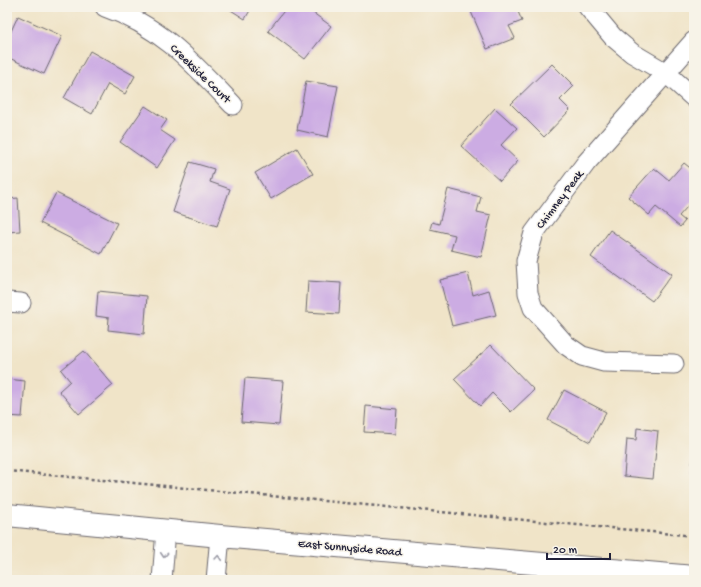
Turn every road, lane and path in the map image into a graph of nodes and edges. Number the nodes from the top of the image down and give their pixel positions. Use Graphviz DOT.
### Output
graph roads {
  1 [pos="106,7"];
  2 [pos="588,7"];
  3 [pos="694,41"];
  4 [pos="666,73"];
  5 [pos="694,98"];
  6 [pos="233,106"];
  7 [pos="674,364"];
  8 [pos="7,472"];
  9 [pos="7,515"];
  10 [pos="166,530"];
  11 [pos="220,536"];
  12 [pos="694,536"];
  13 [pos="694,577"];
  14 [pos="162,580"];
  15 [pos="216,580"];
  1 -- 6 [label="street, Creekside Court"];
  2 -- 4 [label="street"];
  3 -- 4 [label="street, Chimney Peak"];
  4 -- 5 [label="street"];
  4 -- 7 [label="street, Chimney Peak"];
  8 -- 12 [label="path"];
  9 -- 10 [label="main road, East Sunnyside Road"];
  10 -- 11 [label="main road, East Sunnyside Road"];
  10 -- 14 [label="street, one-way"];
  11 -- 13 [label="main road, East Sunnyside Road"];
  15 -- 11 [label="street, one-way"];
}
